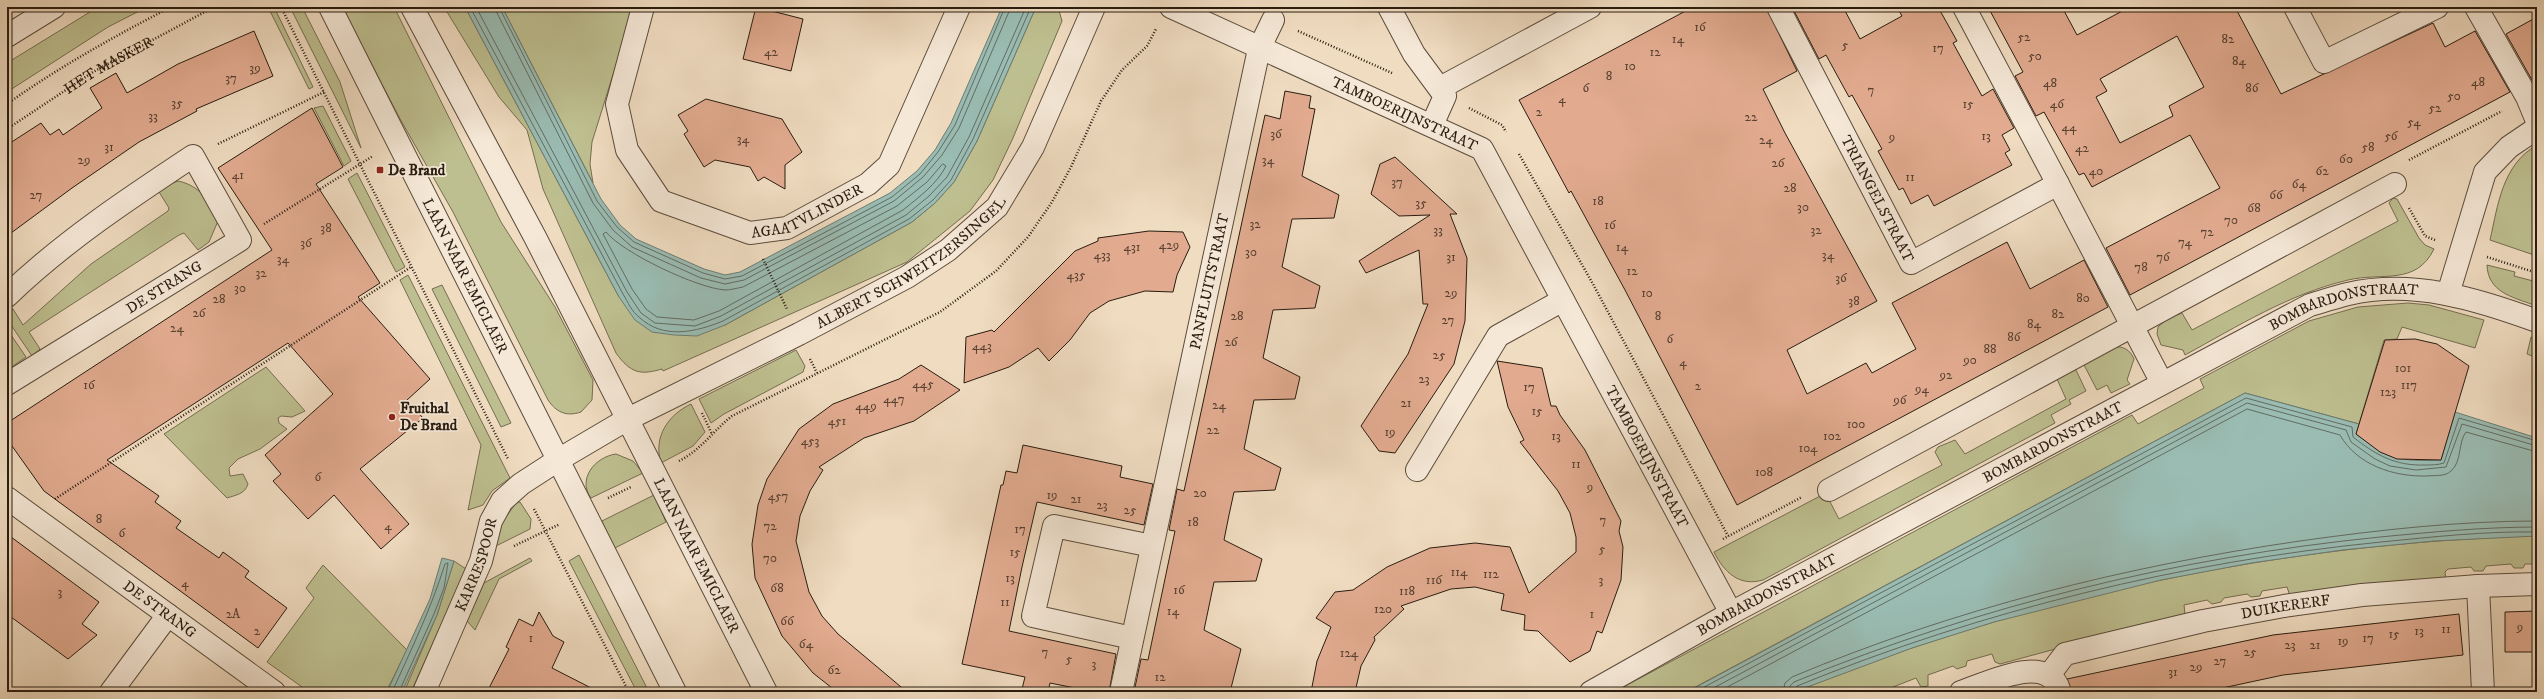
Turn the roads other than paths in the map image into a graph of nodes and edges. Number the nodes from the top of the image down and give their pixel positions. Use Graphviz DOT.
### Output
graph roads {
  1 [pos="54,7"];
  2 [pos="330,7"];
  3 [pos="412,7"];
  4 [pos="643,7"];
  5 [pos="959,7"];
  6 [pos="1094,7"];
  7 [pos="1171,7"];
  8 [pos="1389,7"];
  9 [pos="1590,7"];
  10 [pos="1778,7"];
  11 [pos="1964,7"];
  12 [pos="2295,7"];
  13 [pos="2437,7"];
  14 [pos="2476,7"];
  15 [pos="1273,20"];
  16 [pos="7,36"];
  17 [pos="1259,49"];
  18 [pos="1440,88"];
  19 [pos="2537,121"];
  20 [pos="1432,124"];
  21 [pos="2537,128"];
  22 [pos="2058,184"];
  23 [pos="2394,184"];
  24 [pos="2448,294"];
  25 [pos="7,296"];
  26 [pos="1562,300"];
  27 [pos="2537,320"];
  28 [pos="2132,326"];
  29 [pos="2162,383"];
  30 [pos="7,384"];
  31 [pos="626,420"];
  32 [pos="558,460"];
  33 [pos="1417,470"];
  34 [pos="1829,490"];
  35 [pos="7,498"];
  36 [pos="1152,546"];
  37 [pos="2537,584"];
  38 [pos="2478,586"];
  39 [pos="1732,613"];
  40 [pos="168,615"];
  41 [pos="1132,638"];
  42 [pos="2054,683"];
  43 [pos="111,692"];
  44 [pos="274,692"];
  45 [pos="424,692"];
  46 [pos="675,692"];
  47 [pos="766,692"];
  48 [pos="1121,692"];
  49 [pos="1591,692"];
  50 [pos="1961,692"];
  51 [pos="2483,692"];
  1 -- 16 [label="street"];
  2 -- 32 [label="street, LAAN NAAR EMICLAER"];
  3 -- 31 [label="street, LAAN NAAR EMICLAER"];
  4 -- 5 [label="street, AGAATVLINDER"];
  6 -- 31 [label="street, ALBERT SCHWEITZERSINGEL"];
  7 -- 17 [label="street, TAMBOERIJNSTRAAT"];
  8 -- 18 [label="street"];
  9 -- 18 [label="street"];
  10 -- 22 [label="street, TRIANGELSTRAAT"];
  11 -- 22 [label="street"];
  12 -- 13 [label="street"];
  14 -- 19 [label="street"];
  15 -- 17 [label="street, PANFLUITSTRAAT"];
  17 -- 20 [label="street, TAMBOERIJNSTRAAT"];
  17 -- 36 [label="street, PANFLUITSTRAAT"];
  18 -- 20 [label="street"];
  20 -- 26 [label="street, TAMBOERIJNSTRAAT"];
  21 -- 24 [label="street"];
  22 -- 28 [label="street"];
  23 -- 28 [label="street"];
  24 -- 27 [label="street, BOMBARDONSTRAAT"];
  24 -- 29 [label="street, BOMBARDONSTRAAT"];
  25 -- 30 [label="street, DE STRANG"];
  26 -- 33 [label="street"];
  26 -- 39 [label="street, TAMBOERIJNSTRAAT"];
  28 -- 29 [label="street"];
  28 -- 34 [label="street"];
  29 -- 39 [label="street, BOMBARDONSTRAAT"];
  31 -- 32 [label="street"];
  31 -- 47 [label="street, LAAN NAAR EMICLAER"];
  32 -- 45 [label="street, KARRESPOOR"];
  32 -- 46 [label="street, LAAN NAAR EMICLAER"];
  35 -- 40 [label="street, DE STRANG"];
  36 -- 41 [label="street, PANFLUITSTRAAT"];
  36 -- 41 [label="street"];
  37 -- 38 [label="street, DUIKERERF"];
  38 -- 42 [label="street, DUIKERERF"];
  38 -- 51 [label="street"];
  39 -- 49 [label="street, BOMBARDONSTRAAT"];
  40 -- 43 [label="street"];
  40 -- 44 [label="street, DE STRANG"];
  41 -- 48 [label="street, PANFLUITSTRAAT"];
  42 -- 50 [label="street"];
}
